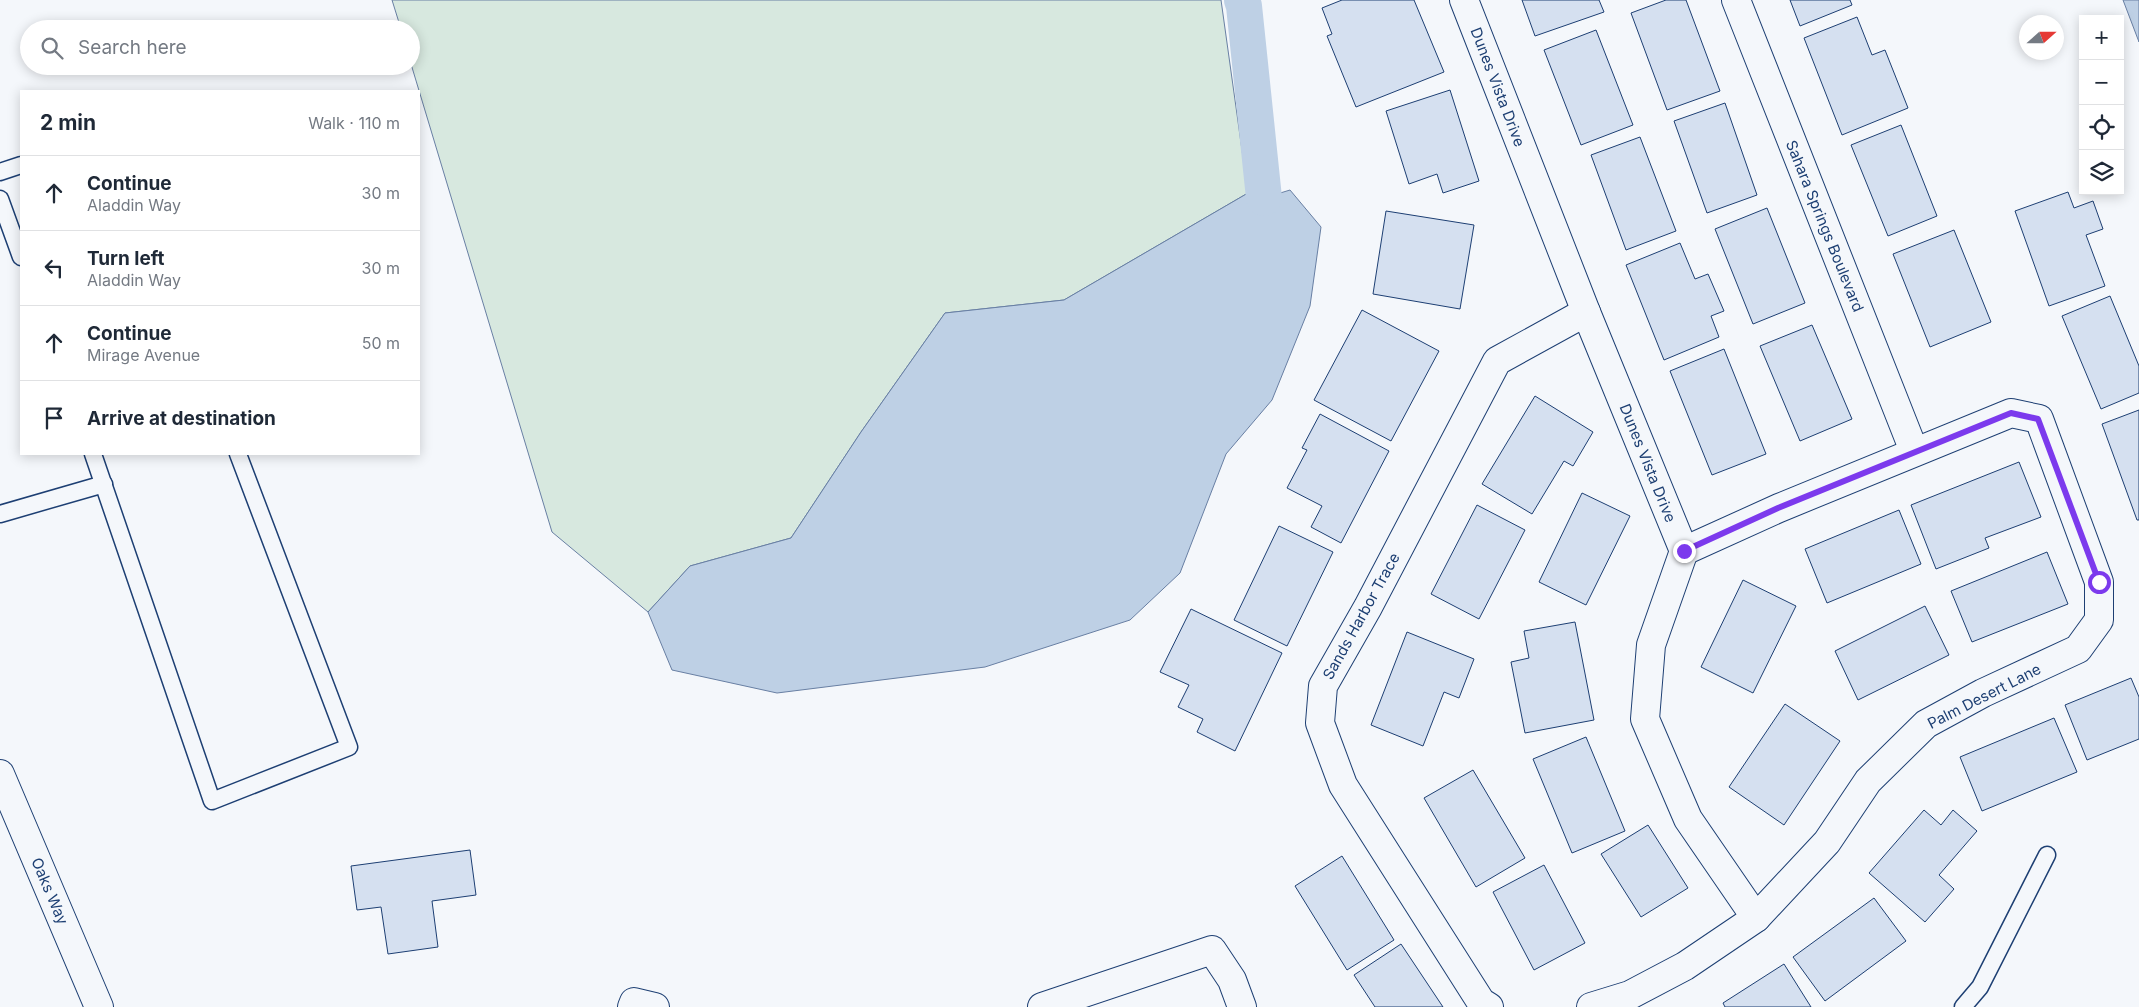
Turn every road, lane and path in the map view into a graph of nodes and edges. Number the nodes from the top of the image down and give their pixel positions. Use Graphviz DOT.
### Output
graph roads {
  1 [pos="1464,0"];
  2 [pos="1736,0"];
  3 [pos="20,165"];
  4 [pos="0,172"];
  5 [pos="0,199"];
  6 [pos="20,254"];
  7 [pos="1586,312"];
  8 [pos="1914,451"];
  9 [pos="93,455"];
  10 [pos="238,455"];
  11 [pos="104,484"];
  12 [pos="0,514"];
  13 [pos="1684,551"];
  14 [pos="0,774"];
  15 [pos="2047,855"];
  16 [pos="1756,918"];
  17 [pos="1632,1001"];
  18 [pos="99,1007"];
  19 [pos="632,1007"];
  20 [pos="655,1007"];
  21 [pos="1042,1007"];
  22 [pos="1242,1007"];
  23 [pos="1489,1007"];
  24 [pos="1591,1007"];
  25 [pos="1963,1007"];
  1 -- 7 [label="street, Dunes Vista Drive"];
  2 -- 8 [label="street, Sahara Springs Boulevard"];
  3 -- 4 [label="lane"];
  5 -- 6 [label="lane"];
  7 -- 13 [label="street, Dunes Vista Drive"];
  7 -- 23 [label="street, Sands Harbor Trace"];
  8 -- 13 [label="street"];
  8 -- 16 [label="street, Palm Desert Lane"];
  9 -- 11 [label="lane"];
  10 -- 11 [label="lane"];
  11 -- 12 [label="lane"];
  13 -- 16 [label="street"];
  14 -- 18 [label="street, Oaks Way"];
  15 -- 25 [label="lane"];
  16 -- 17 [label="street, Palm Desert Lane"];
  17 -- 24 [label="street"];
  19 -- 20 [label="street"];
  21 -- 22 [label="street"];
}
